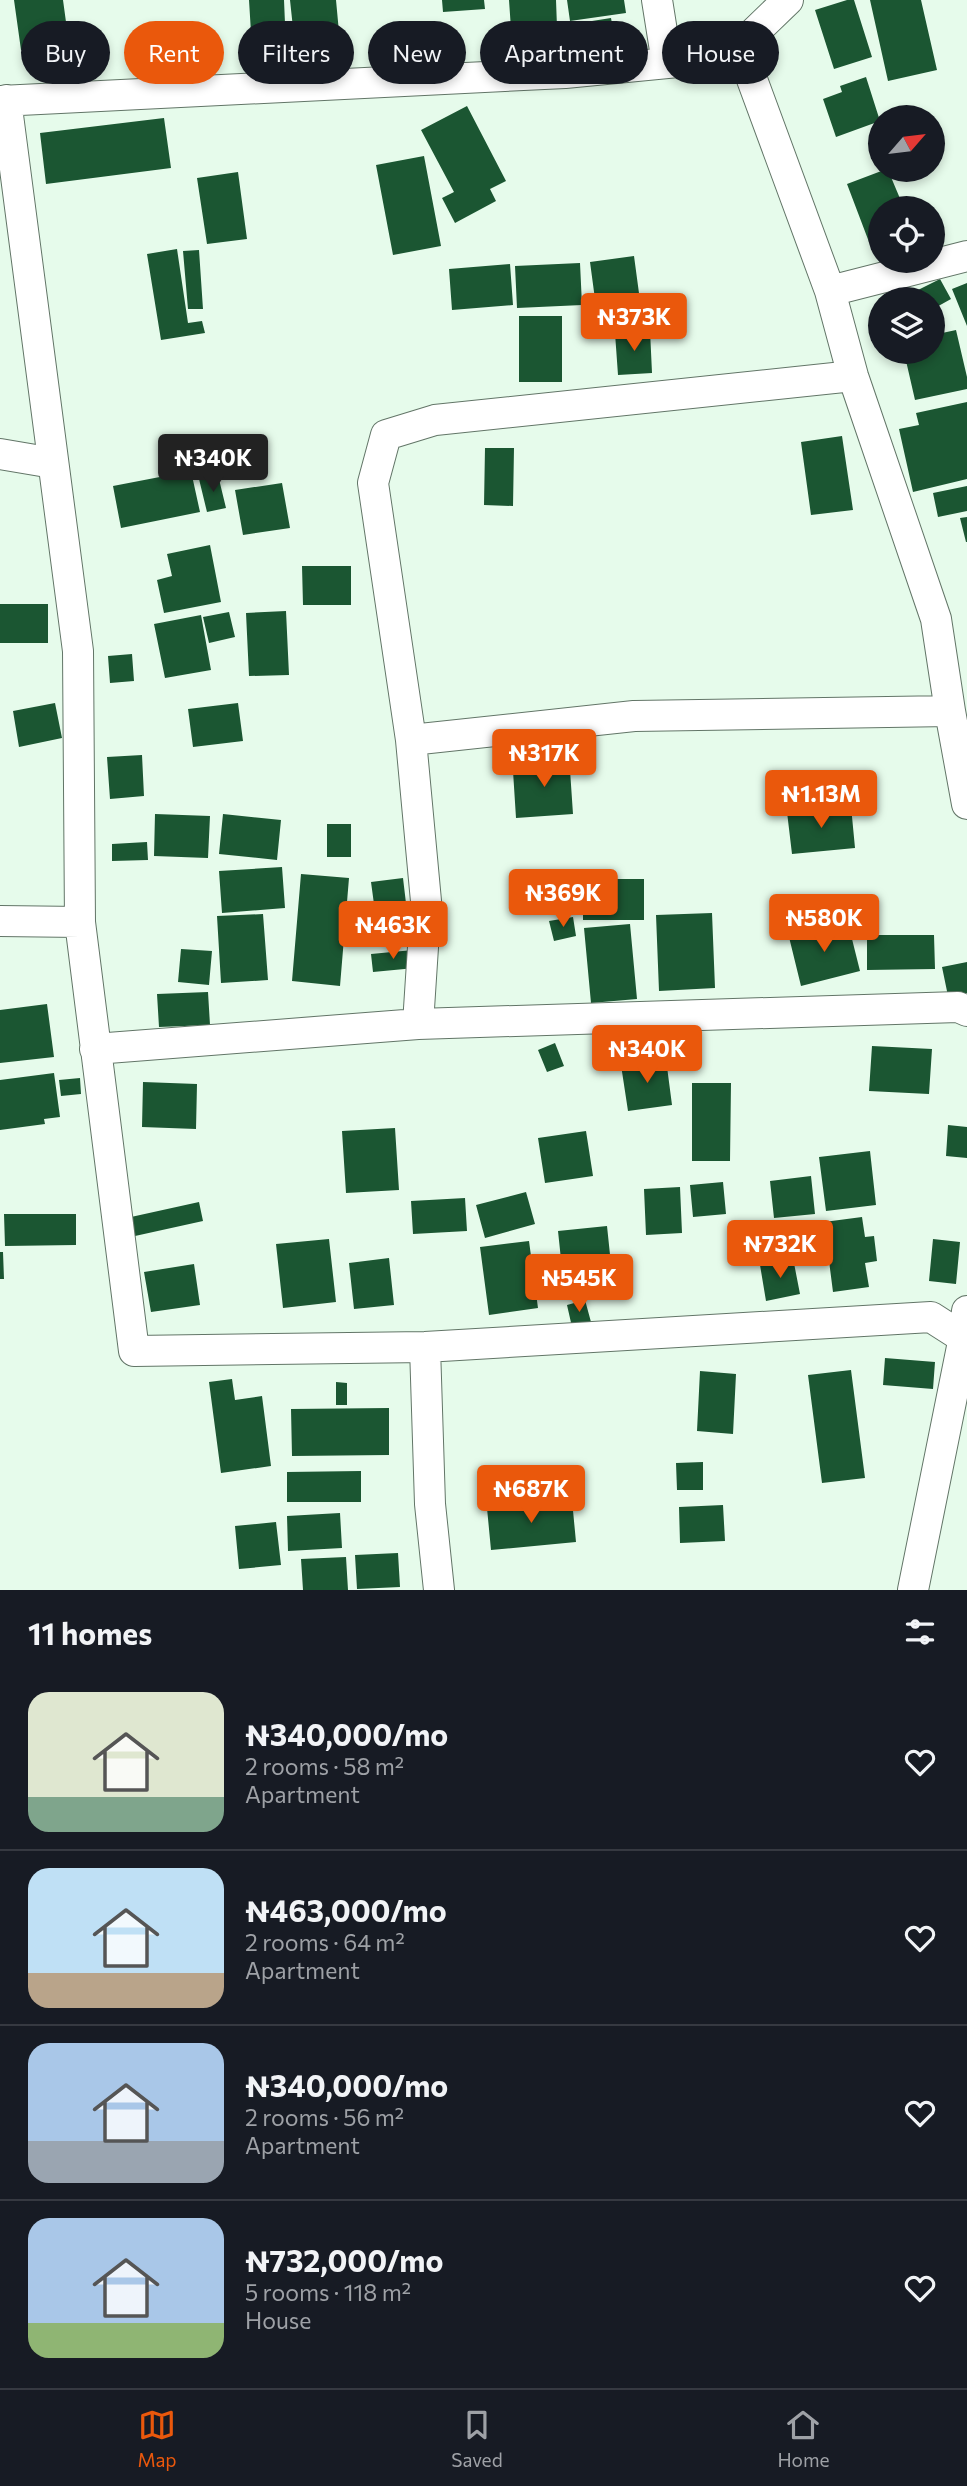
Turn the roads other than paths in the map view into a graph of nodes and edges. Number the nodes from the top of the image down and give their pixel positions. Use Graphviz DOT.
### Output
graph roads {
  1 [pos="657,0"];
  2 [pos="788,0"];
  3 [pos="766,21"];
  4 [pos="662,32"];
  5 [pos="662,63"];
  6 [pos="754,84"];
  7 [pos="3,101"];
  8 [pos="967,256"];
  9 [pos="830,291"];
  10 [pos="853,376"];
  11 [pos="0,454"];
  12 [pos="53,463"];
  13 [pos="950,711"];
  14 [pos="411,740"];
  15 [pos="967,804"];
  16 [pos="0,921"];
  17 [pos="80,922"];
  18 [pos="967,1011"];
  19 [pos="418,1024"];
  20 [pos="95,1049"];
  21 [pos="966,1329"];
  22 [pos="425,1347"];
  23 [pos="439,1590"];
  24 [pos="914,1590"];
  1 -- 4 [label="street"];
  2 -- 3 [label="street"];
  5 -- 7 [label="street"];
  6 -- 9 [label="street"];
  7 -- 12 [label="street"];
  8 -- 9 [label="street"];
  9 -- 10 [label="street"];
  10 -- 13 [label="street"];
  10 -- 14 [label="street"];
  11 -- 12 [label="street"];
  12 -- 17 [label="street"];
  13 -- 14 [label="street"];
  13 -- 15 [label="street"];
  14 -- 19 [label="street"];
  16 -- 17 [label="street"];
  17 -- 20 [label="street"];
  18 -- 19 [label="street"];
  19 -- 20 [label="street"];
  20 -- 22 [label="street"];
  21 -- 22 [label="street"];
  21 -- 24 [label="street"];
  22 -- 23 [label="street"];
}
